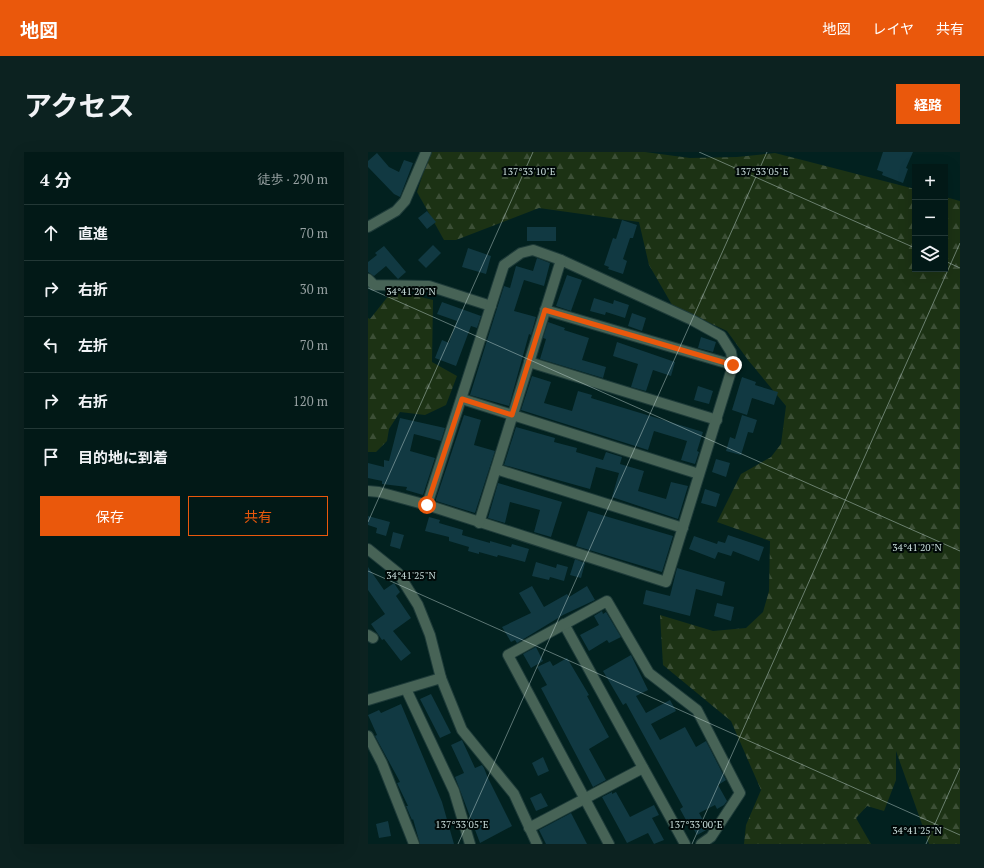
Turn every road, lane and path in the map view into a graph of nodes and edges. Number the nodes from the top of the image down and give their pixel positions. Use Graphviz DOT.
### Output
graph roads {
  1 [pos="426,152"];
  2 [pos="368,227"];
  3 [pos="561,260"];
  4 [pos="368,280"];
  5 [pos="491,306"];
  6 [pos="545,310"];
  7 [pos="529,362"];
  8 [pos="733,365"];
  9 [pos="462,399"];
  10 [pos="512,415"];
  11 [pos="716,420"];
  12 [pos="496,469"];
  13 [pos="699,474"];
  14 [pos="368,492"];
  15 [pos="427,505"];
  16 [pos="479,523"];
  17 [pos="683,528"];
  18 [pos="368,550"];
  19 [pos="564,624"];
  20 [pos="441,678"];
  21 [pos="406,689"];
  22 [pos="368,700"];
  23 [pos="368,736"];
  24 [pos="643,768"];
  25 [pos="585,799"];
  26 [pos="529,828"];
  27 [pos="414,844"];
  28 [pos="470,844"];
  29 [pos="537,844"];
  30 [pos="609,844"];
  31 [pos="686,844"];
  32 [pos="701,844"];
  1 -- 2 [label="street"];
  3 -- 5 [label="street"];
  3 -- 6 [label="street"];
  3 -- 8 [label="street"];
  4 -- 5 [label="street"];
  5 -- 9 [label="street"];
  6 -- 7 [label="street"];
  6 -- 8 [label="street"];
  7 -- 10 [label="street"];
  7 -- 11 [label="street"];
  8 -- 11 [label="street"];
  9 -- 10 [label="street"];
  9 -- 15 [label="street"];
  10 -- 12 [label="street"];
  10 -- 13 [label="street"];
  11 -- 13 [label="street"];
  12 -- 16 [label="street"];
  12 -- 17 [label="street"];
  13 -- 17 [label="street"];
  14 -- 15 [label="street"];
  15 -- 16 [label="street"];
  16 -- 17 [label="street"];
  18 -- 20 [label="street"];
  19 -- 24 [label="street"];
  19 -- 25 [label="street"];
  19 -- 32 [label="street"];
  20 -- 21 [label="street"];
  20 -- 26 [label="street"];
  21 -- 22 [label="street"];
  21 -- 28 [label="street"];
  23 -- 27 [label="street"];
  24 -- 25 [label="street"];
  24 -- 31 [label="street"];
  25 -- 26 [label="street"];
  25 -- 30 [label="street"];
  26 -- 29 [label="street"];
}
